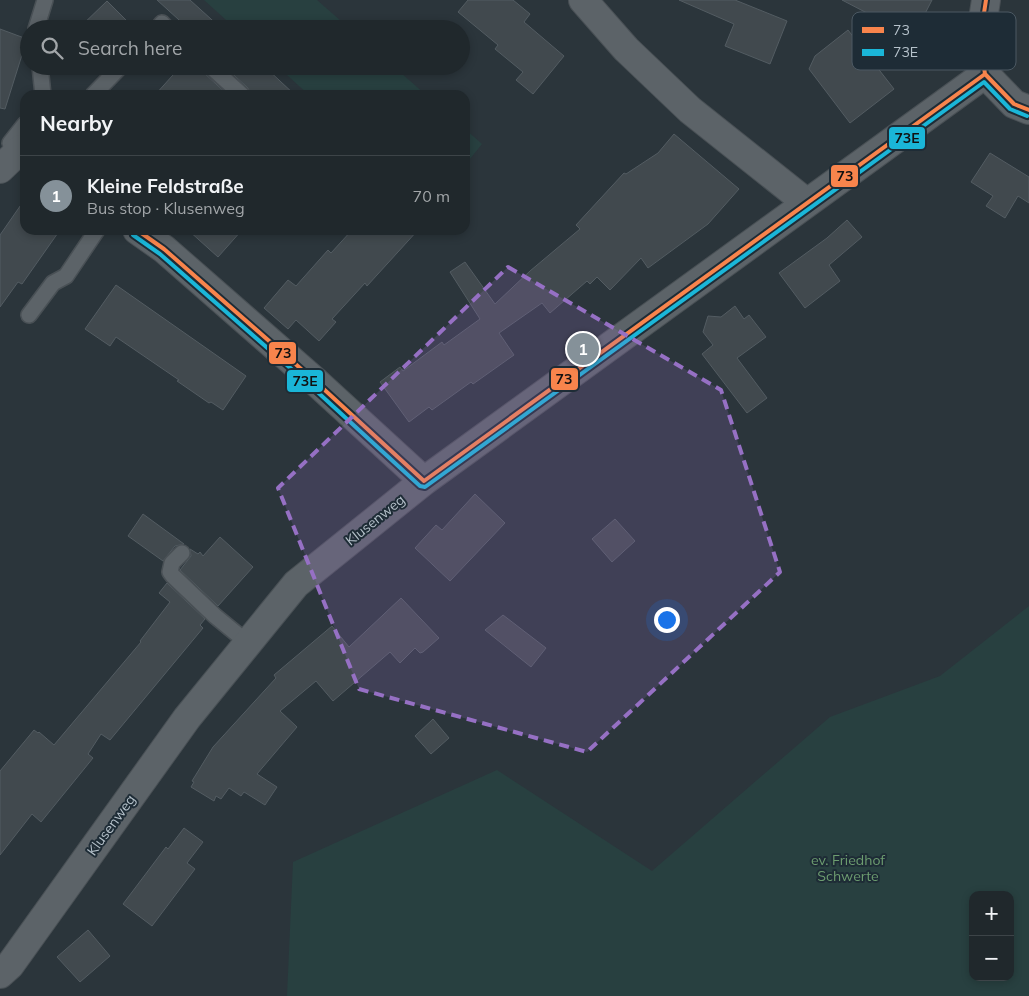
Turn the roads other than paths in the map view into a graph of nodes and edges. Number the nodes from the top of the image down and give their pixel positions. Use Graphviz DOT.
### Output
graph roads {
  1 [pos="46,0"];
  2 [pos="584,0"];
  3 [pos="39,20"];
  4 [pos="984,70"];
  5 [pos="985,74"];
  6 [pos="41,75"];
  7 [pos="112,75"];
  8 [pos="220,75"];
  9 [pos="42,90"];
  10 [pos="98,90"];
  11 [pos="236,90"];
  12 [pos="1029,110"];
  13 [pos="16,141"];
  14 [pos="0,169"];
  15 [pos="806,204"];
  16 [pos="94,235"];
  17 [pos="144,235"];
  18 [pos="29,315"];
  19 [pos="424,481"];
  20 [pos="182,553"];
  21 [pos="248,643"];
  22 [pos="0,974"];
  1 -- 3 [label="lane"];
  2 -- 15 [label="street"];
  4 -- 5 [label="street"];
  5 -- 12 [label="street"];
  5 -- 15 [label="street, Klusenweg"];
  6 -- 9 [label="lane"];
  7 -- 10 [label="lane"];
  8 -- 11 [label="lane"];
  13 -- 14 [label="street"];
  15 -- 19 [label="street, Klusenweg"];
  16 -- 18 [label="lane"];
  17 -- 19 [label="street"];
  19 -- 21 [label="street, Klusenweg"];
  20 -- 21 [label="lane"];
  21 -- 22 [label="street, Klusenweg"];
}
